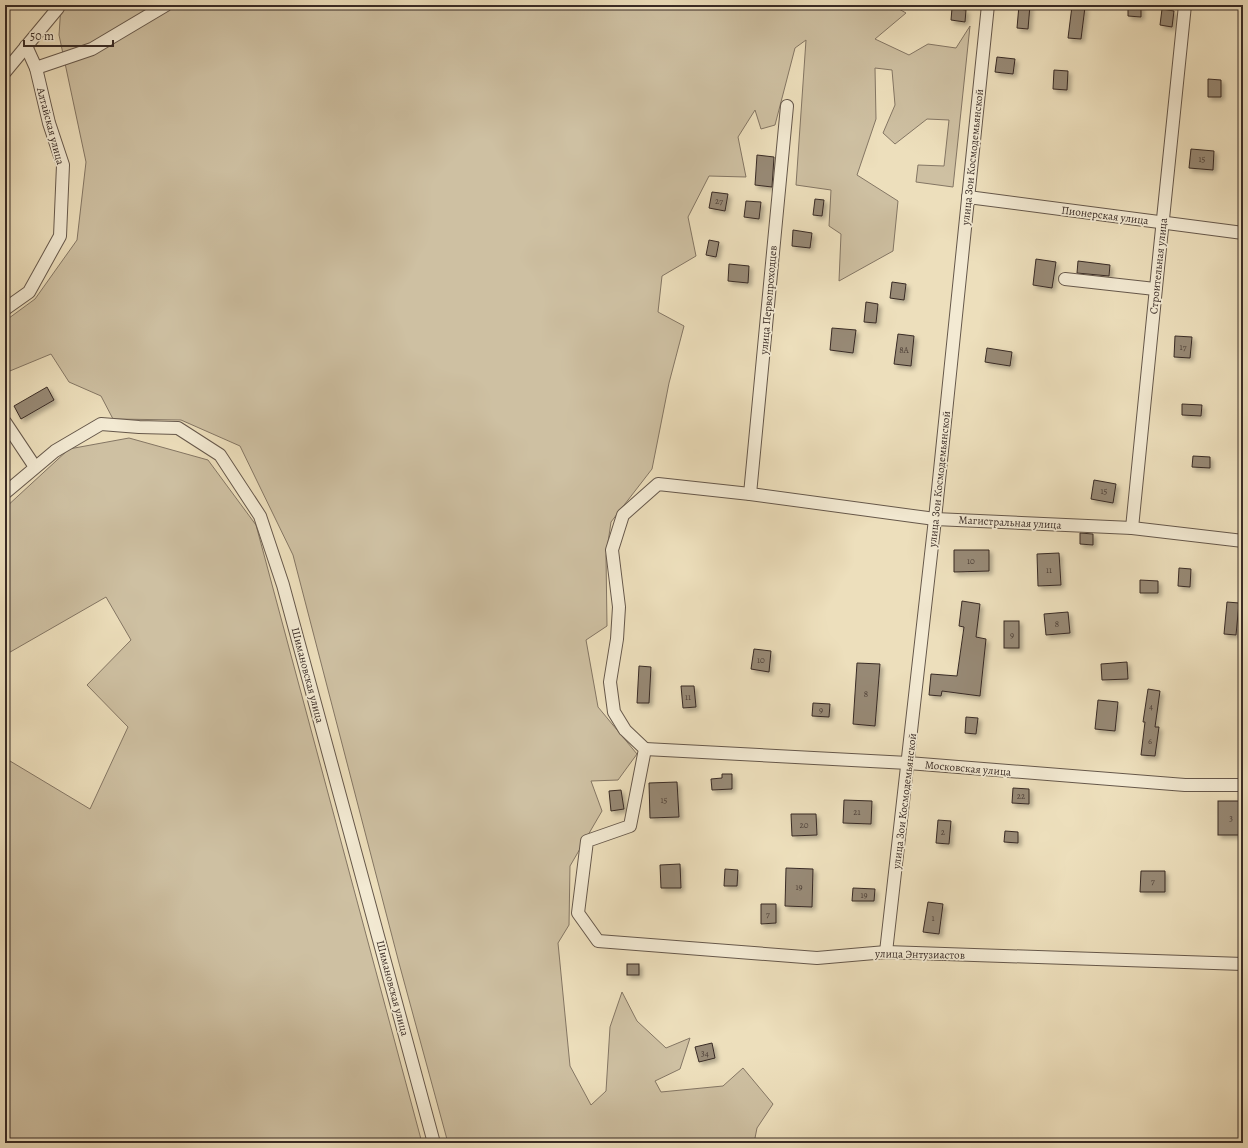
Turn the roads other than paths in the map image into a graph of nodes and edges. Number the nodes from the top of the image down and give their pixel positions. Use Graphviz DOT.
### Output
graph roads {
  1 [pos="58,5"];
  2 [pos="166,5"];
  3 [pos="988,5"];
  4 [pos="1185,5"];
  5 [pos="26,46"];
  6 [pos="10,57"];
  7 [pos="36,68"];
  8 [pos="5,72"];
  9 [pos="787,106"];
  10 [pos="968,197"];
  11 [pos="1163,222"];
  12 [pos="1243,233"];
  13 [pos="1065,279"];
  14 [pos="1155,289"];
  15 [pos="5,309"];
  16 [pos="5,422"];
  17 [pos="35,468"];
  18 [pos="5,493"];
  19 [pos="750,494"];
  20 [pos="935,519"];
  21 [pos="1132,528"];
  22 [pos="1243,540"];
  23 [pos="645,749"];
  24 [pos="908,763"];
  25 [pos="1243,785"];
  26 [pos="886,952"];
  27 [pos="1243,964"];
  28 [pos="434,1143"];
  1 -- 5 [label="street"];
  2 -- 7 [label="street"];
  3 -- 10 [label="street, улица Зои Космодемьянской"];
  4 -- 11 [label="street, Строительная улица"];
  5 -- 6 [label="street"];
  5 -- 7 [label="street, Алтайская улица"];
  6 -- 8 [label="street"];
  7 -- 15 [label="street, Алтайская улица"];
  9 -- 19 [label="street, улица Первопроходцев"];
  10 -- 11 [label="street, Пионерская улица"];
  10 -- 20 [label="street, улица Зои Космодемьянской"];
  11 -- 12 [label="street, Пионерская улица"];
  11 -- 14 [label="street, Строительная улица"];
  13 -- 14 [label="street"];
  14 -- 21 [label="street, Строительная улица"];
  16 -- 17 [label="street"];
  17 -- 18 [label="street, Шимановская улица"];
  17 -- 28 [label="street, Шимановская улица"];
  19 -- 20 [label="street, Магистральная улица"];
  19 -- 23 [label="street, Магистральная улица"];
  20 -- 21 [label="street, Магистральная улица"];
  20 -- 24 [label="street, улица Зои Космодемьянской"];
  21 -- 22 [label="street, Магистральная улица"];
  23 -- 24 [label="street, Московская улица"];
  23 -- 26 [label="street, улица Энтузиастов"];
  24 -- 25 [label="street, Московская улица"];
  24 -- 26 [label="street, улица Зои Космодемьянской"];
  26 -- 27 [label="street, улица Энтузиастов"];
}
